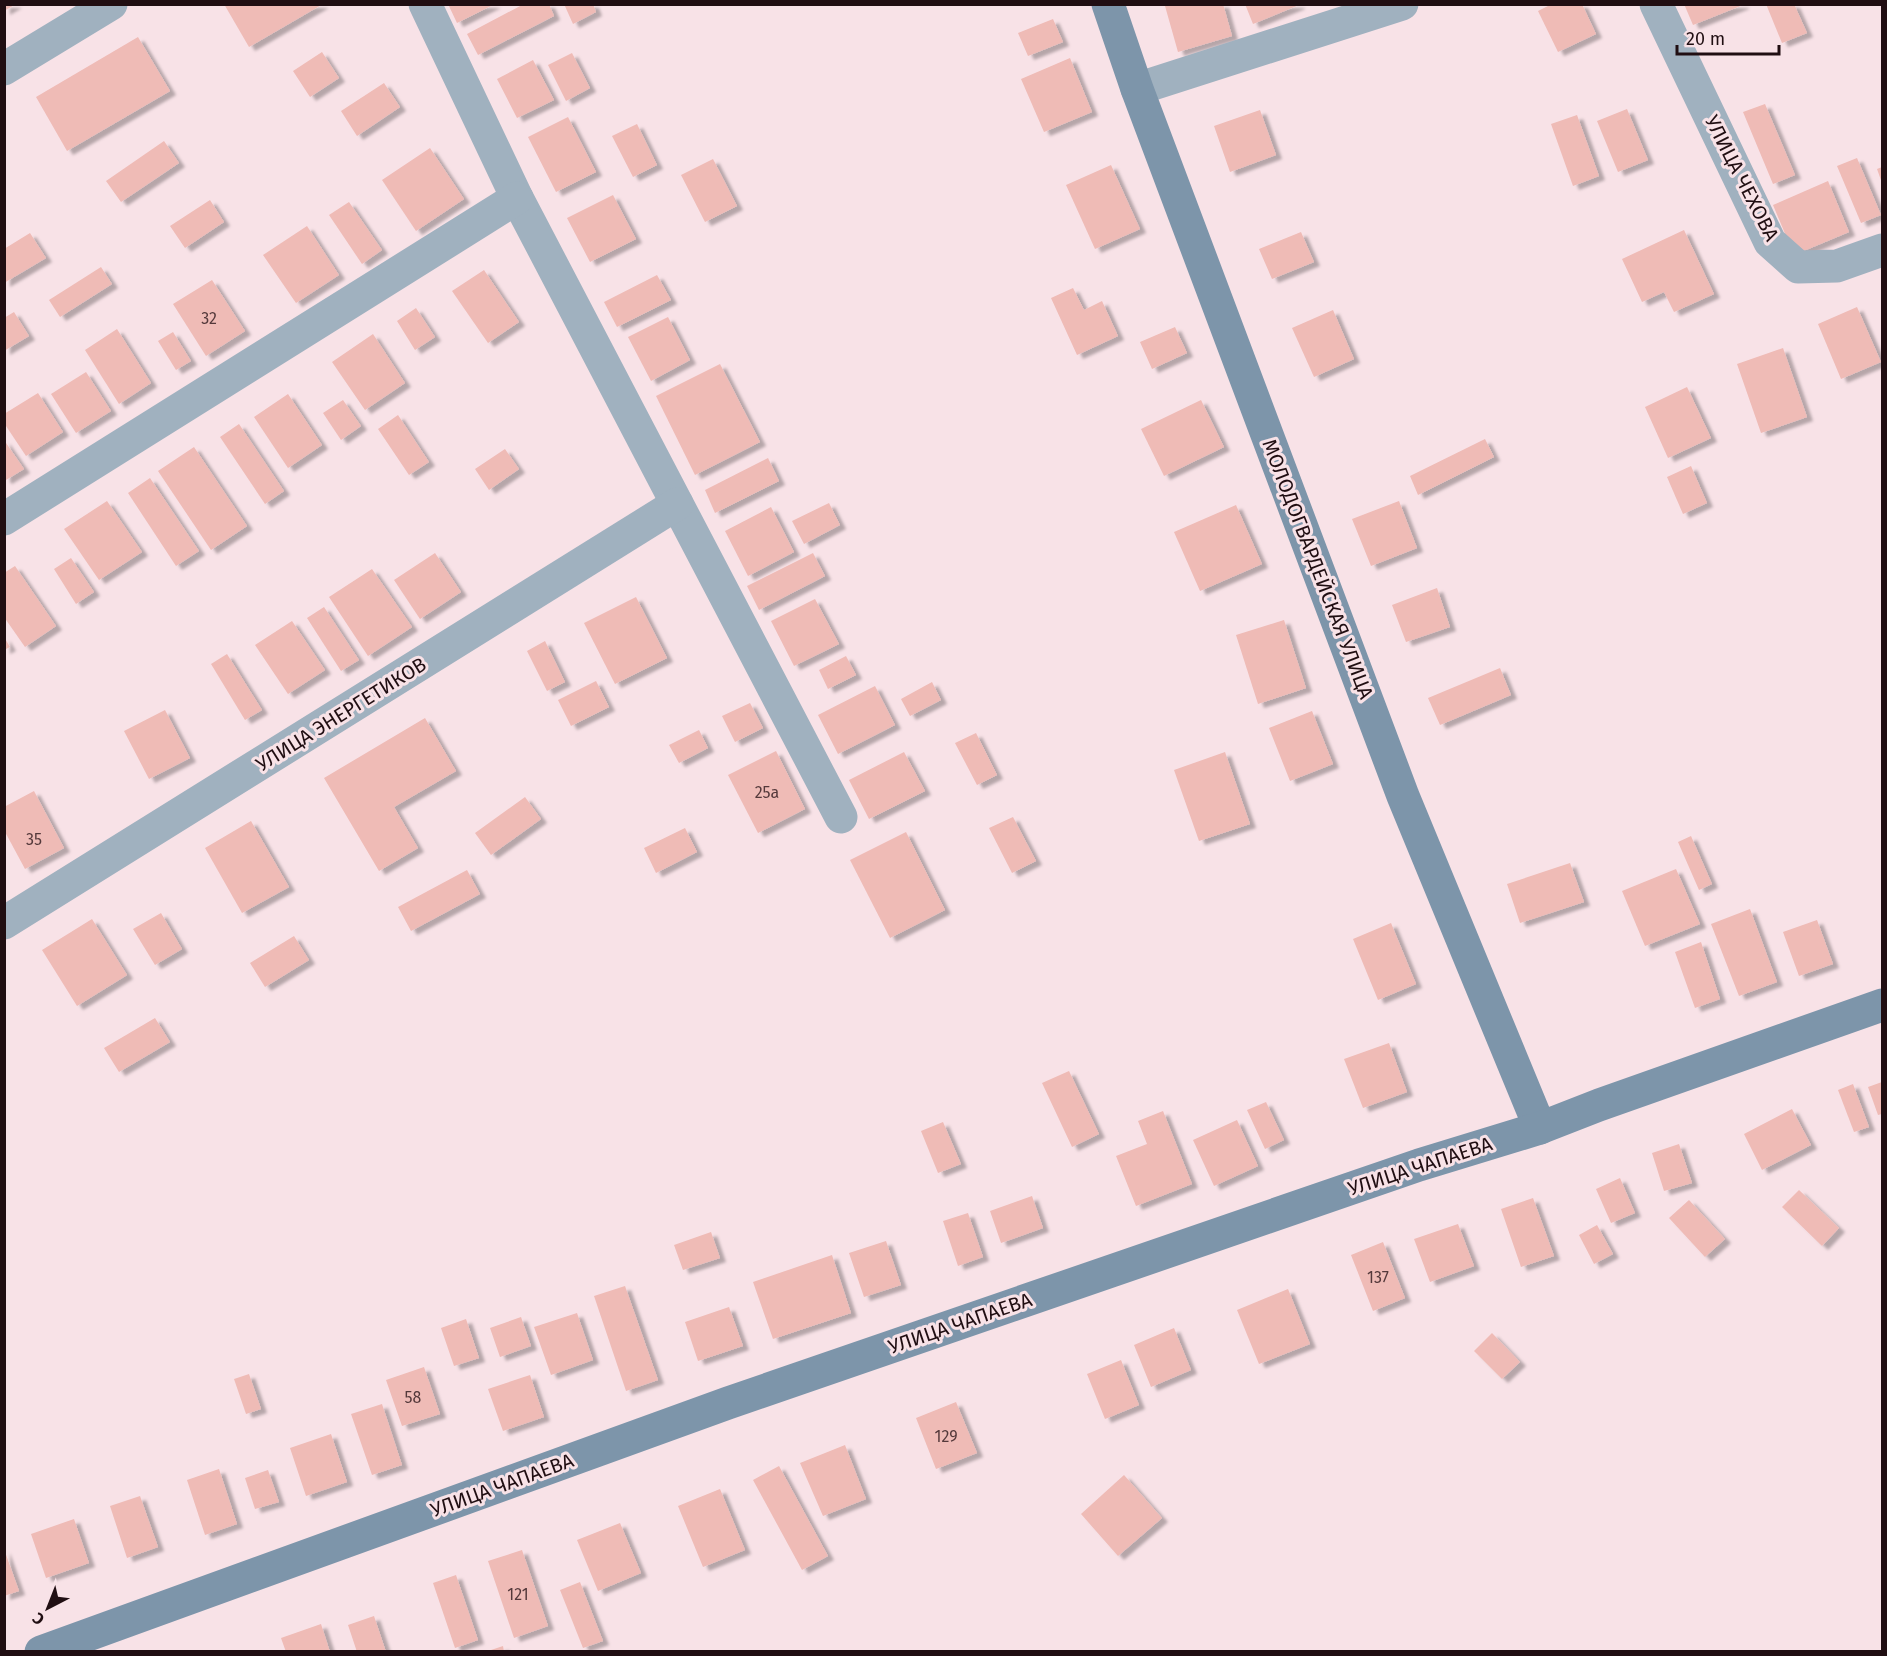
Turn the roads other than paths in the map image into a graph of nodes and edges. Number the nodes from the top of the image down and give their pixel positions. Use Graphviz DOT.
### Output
graph roads {
  1 [pos="111,4"];
  2 [pos="425,4"];
  3 [pos="1108,4"];
  4 [pos="1402,4"];
  5 [pos="1656,4"];
  6 [pos="4,69"];
  7 [pos="1137,89"];
  8 [pos="517,198"];
  9 [pos="1882,250"];
  10 [pos="677,504"];
  11 [pos="4,519"];
  12 [pos="841,817"];
  13 [pos="4,923"];
  14 [pos="1882,1005"];
  15 [pos="1540,1128"];
  16 [pos="41,1652"];
  1 -- 6 [label="street"];
  2 -- 8 [label="street"];
  3 -- 7 [label="main road, МОЛОДОГВАРДЕЙСКАЯ УЛИЦА"];
  4 -- 7 [label="street"];
  5 -- 9 [label="street, УЛИЦА ЧЕХОВА"];
  7 -- 15 [label="main road, МОЛОДОГВАРДЕЙСКАЯ УЛИЦА"];
  8 -- 10 [label="street"];
  8 -- 11 [label="street"];
  10 -- 12 [label="street"];
  10 -- 13 [label="street, УЛИЦА ЭНЕРГЕТИКОВ"];
  14 -- 15 [label="main road, УЛИЦА ЧАПАЕВА"];
  15 -- 16 [label="main road, УЛИЦА ЧАПАЕВА"];
}
